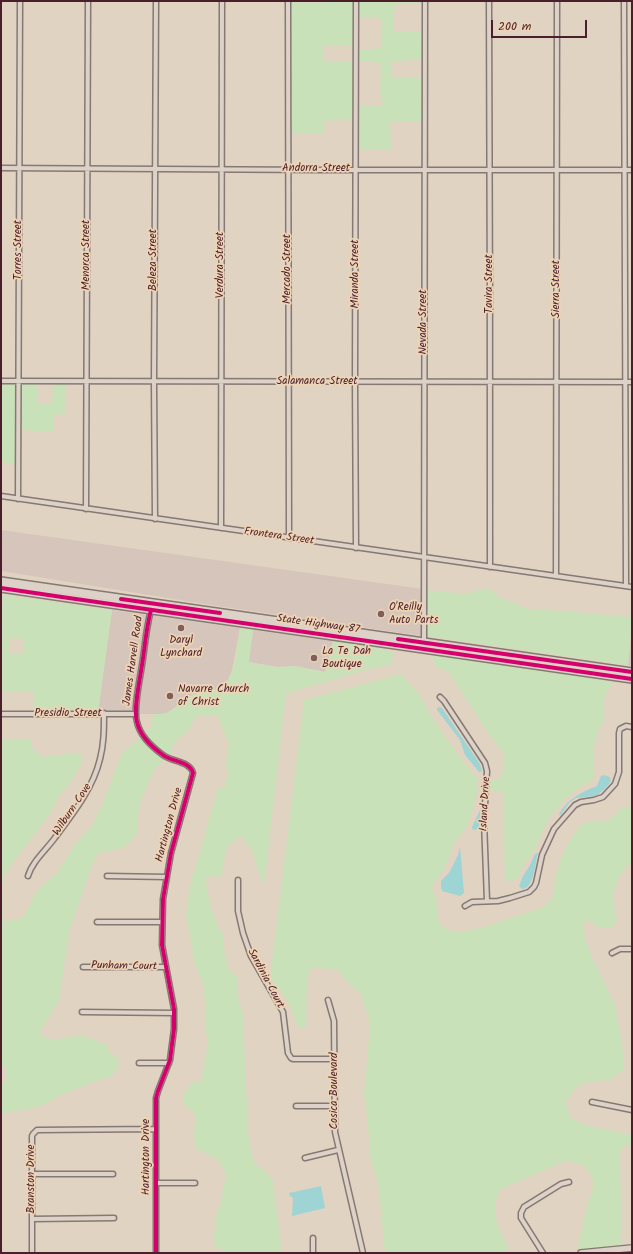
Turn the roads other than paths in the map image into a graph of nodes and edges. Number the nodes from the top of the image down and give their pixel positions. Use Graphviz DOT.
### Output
graph roads {
  1 [pos="20,1"];
  2 [pos="88,1"];
  3 [pos="156,1"];
  4 [pos="222,1"];
  5 [pos="288,1"];
  6 [pos="356,1"];
  7 [pos="425,1"];
  8 [pos="489,1"];
  9 [pos="557,1"];
  10 [pos="624,1"];
  11 [pos="1,168"];
  12 [pos="19,168"];
  13 [pos="88,168"];
  14 [pos="221,168"];
  15 [pos="155,169"];
  16 [pos="288,169"];
  17 [pos="357,169"];
  18 [pos="424,169"];
  19 [pos="491,169"];
  20 [pos="558,169"];
  21 [pos="624,170"];
  22 [pos="632,170"];
  23 [pos="1,382"];
  24 [pos="19,382"];
  25 [pos="87,382"];
  26 [pos="154,382"];
  27 [pos="221,382"];
  28 [pos="288,382"];
  29 [pos="355,382"];
  30 [pos="424,382"];
  31 [pos="557,382"];
  32 [pos="624,382"];
  33 [pos="632,382"];
  34 [pos="489,383"];
  35 [pos="1,496"];
  36 [pos="18,499"];
  37 [pos="86,509"];
  38 [pos="156,519"];
  39 [pos="221,528"];
  40 [pos="289,538"];
  41 [pos="356,548"];
  42 [pos="424,558"];
  43 [pos="490,567"];
  44 [pos="556,576"];
  45 [pos="1,581"];
  46 [pos="626,586"];
  47 [pos="632,587"];
  48 [pos="1,588"];
  49 [pos="82,593"];
  50 [pos="151,610"];
  51 [pos="211,615"];
  52 [pos="354,639"];
  53 [pos="424,642"];
  54 [pos="506,661"];
  55 [pos="632,672"];
  56 [pos="632,679"];
  57 [pos="440,697"];
  58 [pos="1,714"];
  59 [pos="104,714"];
  60 [pos="136,714"];
  61 [pos="632,727"];
  62 [pos="28,876"];
  63 [pos="107,876"];
  64 [pos="167,877"];
  65 [pos="238,880"];
  66 [pos="487,902"];
  67 [pos="465,906"];
  68 [pos="97,922"];
  69 [pos="162,922"];
  70 [pos="632,949"];
  71 [pos="612,953"];
  72 [pos="83,967"];
  73 [pos="166,968"];
  74 [pos="328,1000"];
  75 [pos="82,1012"];
  76 [pos="174,1013"];
  77 [pos="334,1059"];
  78 [pos="139,1063"];
  79 [pos="169,1063"];
  80 [pos="592,1102"];
  81 [pos="296,1106"];
  82 [pos="334,1106"];
  83 [pos="632,1110"];
  84 [pos="156,1129"];
  85 [pos="338,1150"];
  86 [pos="305,1158"];
  87 [pos="32,1174"];
  88 [pos="113,1174"];
  89 [pos="569,1182"];
  90 [pos="156,1183"];
  91 [pos="195,1183"];
  92 [pos="114,1218"];
  93 [pos="32,1219"];
  94 [pos="313,1238"];
  95 [pos="632,1248"];
  96 [pos="32,1253"];
  97 [pos="156,1253"];
  98 [pos="313,1253"];
  99 [pos="363,1253"];
  100 [pos="543,1253"];
  101 [pos="580,1253"];
  1 -- 12 [label="street, Torres Street"];
  2 -- 13 [label="street, Menorca Street"];
  3 -- 15 [label="street, Beleza Street"];
  4 -- 14 [label="street, Verdura Street"];
  5 -- 16 [label="street, Mercado Street"];
  6 -- 17 [label="street, Miranda Street"];
  7 -- 18 [label="street, Nevada Street"];
  8 -- 19 [label="street, Tavira Street"];
  9 -- 20 [label="street, Sierra Street"];
  10 -- 21 [label="street"];
  11 -- 12 [label="street, Andorra Street"];
  12 -- 13 [label="street, Andorra Street"];
  12 -- 24 [label="street, Torres Street"];
  13 -- 15 [label="street, Andorra Street"];
  13 -- 25 [label="street, Menorca Street"];
  14 -- 15 [label="street, Andorra Street"];
  14 -- 16 [label="street, Andorra Street"];
  14 -- 27 [label="street, Verdura Street"];
  15 -- 26 [label="street, Beleza Street"];
  16 -- 17 [label="street, Andorra Street"];
  16 -- 28 [label="street, Mercado Street"];
  17 -- 18 [label="street, Andorra Street"];
  17 -- 29 [label="street, Miranda Street"];
  18 -- 19 [label="street, Andorra Street"];
  18 -- 30 [label="street, Nevada Street"];
  19 -- 20 [label="street, Andorra Street"];
  19 -- 34 [label="street, Tavira Street"];
  20 -- 21 [label="street, Andorra Street"];
  20 -- 31 [label="street, Sierra Street"];
  21 -- 22 [label="street, Andorra Street"];
  21 -- 32 [label="street"];
  23 -- 24 [label="street, Salamanca Street"];
  24 -- 25 [label="street, Salamanca Street"];
  24 -- 36 [label="street, Torres Street"];
  25 -- 26 [label="street, Salamanca Street"];
  25 -- 37 [label="street, Menorca Street"];
  26 -- 27 [label="street, Salamanca Street"];
  26 -- 38 [label="street, Beleza Street"];
  27 -- 28 [label="street, Salamanca Street"];
  27 -- 39 [label="street, Verdura Street"];
  28 -- 29 [label="street, Salamanca Street"];
  28 -- 40 [label="street, Mercado Street"];
  29 -- 30 [label="street, Salamanca Street"];
  29 -- 41 [label="street, Miranda Street"];
  30 -- 34 [label="street, Salamanca Street"];
  30 -- 42 [label="street, Nevada Street"];
  31 -- 32 [label="street, Salamanca Street"];
  31 -- 34 [label="street, Salamanca Street"];
  31 -- 44 [label="street, Sierra Street"];
  32 -- 33 [label="street, Salamanca Street"];
  32 -- 46 [label="street"];
  34 -- 43 [label="street, Tavira Street"];
  35 -- 36 [label="street, Frontera Street"];
  36 -- 37 [label="street, Frontera Street"];
  37 -- 38 [label="street, Frontera Street"];
  38 -- 39 [label="street, Frontera Street"];
  39 -- 40 [label="street, Frontera Street"];
  40 -- 41 [label="street, Frontera Street"];
  41 -- 42 [label="street, Frontera Street"];
  42 -- 43 [label="street, Frontera Street"];
  42 -- 53 [label="street, Nevada Street"];
  43 -- 44 [label="street, Frontera Street"];
  44 -- 46 [label="street, Frontera Street"];
  45 -- 49 [label="highway"];
  46 -- 47 [label="street, Frontera Street"];
  48 -- 50 [label="highway, State Highway 87"];
  49 -- 50 [label="street"];
  49 -- 51 [label="highway"];
  50 -- 51 [label="highway, State Highway 87"];
  50 -- 60 [label="street, James Harvell Road"];
  51 -- 52 [label="highway, State Highway 87"];
  51 -- 53 [label="highway"];
  52 -- 53 [label="street"];
  52 -- 54 [label="highway, State Highway 87"];
  53 -- 54 [label="street"];
  53 -- 55 [label="highway"];
  54 -- 56 [label="highway, State Highway 87"];
  57 -- 66 [label="street, Island Drive"];
  58 -- 59 [label="street, Presidio Street"];
  59 -- 60 [label="street, Presidio Street"];
  59 -- 62 [label="street, Wilburn Cove"];
  60 -- 64 [label="street, Hartington Drive"];
  61 -- 66 [label="street"];
  63 -- 64 [label="street"];
  64 -- 69 [label="street, Hartington Drive"];
  65 -- 77 [label="street, Sardinia Court"];
  66 -- 67 [label="street"];
  68 -- 69 [label="street"];
  69 -- 73 [label="street, Hartington Drive"];
  70 -- 71 [label="street"];
  72 -- 73 [label="street, Punham Court"];
  73 -- 76 [label="street, Hartington Drive"];
  74 -- 77 [label="street, Cosica Boulevard"];
  75 -- 76 [label="street"];
  76 -- 79 [label="street, Hartington Drive"];
  77 -- 82 [label="street, Cosica Boulevard"];
  78 -- 79 [label="street"];
  79 -- 84 [label="street, Hartington Drive"];
  80 -- 83 [label="street"];
  81 -- 82 [label="street"];
  82 -- 85 [label="street, Cosica Boulevard"];
  84 -- 87 [label="street, Branston Drive"];
  84 -- 90 [label="street, Hartington Drive"];
  85 -- 86 [label="street"];
  85 -- 99 [label="street, Cosica Boulevard"];
  87 -- 88 [label="street"];
  87 -- 93 [label="street, Branston Drive"];
  89 -- 100 [label="street"];
  90 -- 91 [label="street"];
  90 -- 97 [label="street, Hartington Drive"];
  92 -- 93 [label="street"];
  93 -- 96 [label="street, Branston Drive"];
  94 -- 98 [label="street"];
  95 -- 101 [label="street"];
}
